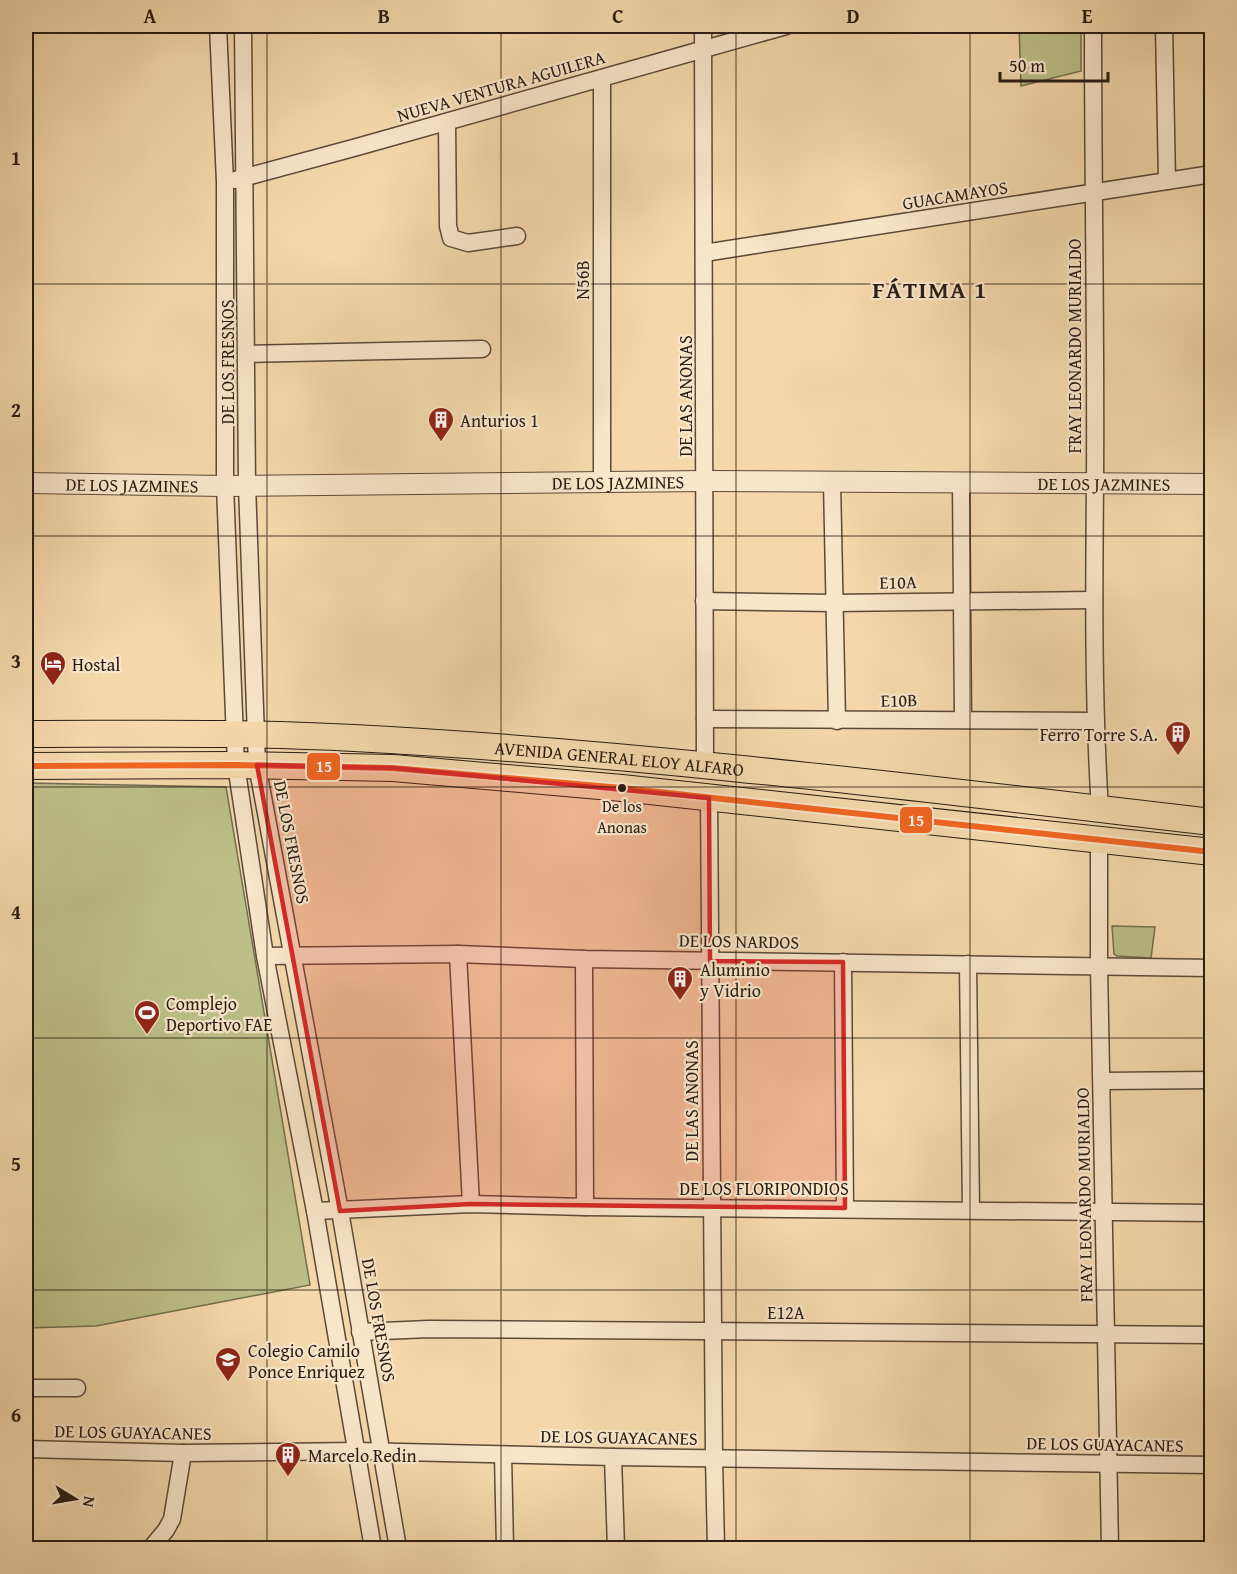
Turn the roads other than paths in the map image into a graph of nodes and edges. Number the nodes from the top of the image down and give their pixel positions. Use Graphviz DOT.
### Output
graph roads {
  1 [pos="218,26"];
  2 [pos="243,26"];
  3 [pos="703,26"];
  4 [pos="786,26"];
  5 [pos="1093,26"];
  6 [pos="1164,26"];
  7 [pos="704,49"];
  8 [pos="602,78"];
  9 [pos="447,122"];
  10 [pos="1212,174"];
  11 [pos="245,178"];
  12 [pos="1167,181"];
  13 [pos="225,182"];
  14 [pos="1093,194"];
  15 [pos="518,236"];
  16 [pos="704,253"];
  17 [pos="482,349"];
  18 [pos="247,354"];
  19 [pos="602,482"];
  20 [pos="704,482"];
  21 [pos="832,482"];
  22 [pos="961,482"];
  23 [pos="26,483"];
  24 [pos="1095,483"];
  25 [pos="1212,484"];
  26 [pos="247,485"];
  27 [pos="225,486"];
  28 [pos="963,600"];
  29 [pos="1093,600"];
  30 [pos="704,601"];
  31 [pos="834,603"];
  32 [pos="705,719"];
  33 [pos="963,719"];
  34 [pos="837,721"];
  35 [pos="1094,721"];
  36 [pos="26,734"];
  37 [pos="245,734"];
  38 [pos="247,765"];
  39 [pos="26,766"];
  40 [pos="705,766"];
  41 [pos="709,798"];
  42 [pos="1100,809"];
  43 [pos="1212,822"];
  44 [pos="1099,840"];
  45 [pos="1212,852"];
  46 [pos="458,954"];
  47 [pos="292,955"];
  48 [pos="265,957"];
  49 [pos="584,959"];
  50 [pos="710,961"];
  51 [pos="843,962"];
  52 [pos="968,964"];
  53 [pos="1099,966"];
  54 [pos="1212,968"];
  55 [pos="1212,1080"];
  56 [pos="1102,1081"];
  57 [pos="471,1204"];
  58 [pos="585,1207"];
  59 [pos="712,1207"];
  60 [pos="845,1208"];
  61 [pos="971,1210"];
  62 [pos="315,1211"];
  63 [pos="340,1211"];
  64 [pos="1104,1212"];
  65 [pos="1212,1213"];
  66 [pos="713,1331"];
  67 [pos="360,1332"];
  68 [pos="1106,1334"];
  69 [pos="1212,1335"];
  70 [pos="26,1388"];
  71 [pos="76,1388"];
  72 [pos="26,1449"];
  73 [pos="357,1451"];
  74 [pos="383,1452"];
  75 [pos="183,1453"];
  76 [pos="502,1455"];
  77 [pos="613,1457"];
  78 [pos="714,1458"];
  79 [pos="1108,1464"];
  80 [pos="1212,1465"];
  81 [pos="151,1548"];
  82 [pos="373,1548"];
  83 [pos="398,1548"];
  84 [pos="505,1548"];
  85 [pos="616,1548"];
  86 [pos="716,1548"];
  87 [pos="1110,1548"];
  1 -- 13 [label="street, DE LOS FRESNOS"];
  2 -- 11 [label="street, DE LOS FRESNOS"];
  3 -- 7 [label="street, DE LAS ANONAS"];
  4 -- 7 [label="street, NUEVA VENTURA AGUILERA"];
  5 -- 14 [label="street, FRAY LEONARDO MURIALDO"];
  6 -- 12 [label="street"];
  7 -- 8 [label="street, NUEVA VENTURA AGUILERA"];
  7 -- 16 [label="street, DE LAS ANONAS"];
  8 -- 9 [label="street, NUEVA VENTURA AGUILERA"];
  8 -- 19 [label="street, N56B"];
  9 -- 11 [label="street, NUEVA VENTURA AGUILERA"];
  9 -- 15 [label="street"];
  10 -- 12 [label="street, GUACAMAYOS"];
  11 -- 13 [label="street, NUEVA VENTURA AGUILERA"];
  11 -- 18 [label="street, DE LOS FRESNOS"];
  12 -- 14 [label="street, GUACAMAYOS"];
  13 -- 27 [label="street, DE LOS FRESNOS"];
  14 -- 16 [label="street, GUACAMAYOS"];
  14 -- 24 [label="street, FRAY LEONARDO MURIALDO"];
  16 -- 20 [label="street, DE LAS ANONAS"];
  17 -- 18 [label="street"];
  18 -- 26 [label="street, DE LOS FRESNOS"];
  19 -- 20 [label="street, DE LOS JAZMINES"];
  19 -- 26 [label="street, DE LOS JAZMINES"];
  20 -- 21 [label="street, DE LOS JAZMINES"];
  20 -- 30 [label="street, DE LAS ANONAS"];
  21 -- 22 [label="street, DE LOS JAZMINES"];
  21 -- 31 [label="street"];
  22 -- 24 [label="street, DE LOS JAZMINES"];
  22 -- 28 [label="street"];
  23 -- 27 [label="street, DE LOS JAZMINES"];
  24 -- 25 [label="street, DE LOS JAZMINES"];
  24 -- 29 [label="street, FRAY LEONARDO MURIALDO"];
  26 -- 27 [label="street, DE LOS JAZMINES"];
  26 -- 37 [label="street, DE LOS FRESNOS"];
  27 -- 37 [label="street, DE LOS FRESNOS"];
  28 -- 29 [label="street, E10A"];
  28 -- 31 [label="street, E10A"];
  28 -- 33 [label="street"];
  29 -- 35 [label="street, FRAY LEONARDO MURIALDO"];
  30 -- 31 [label="street, E10A"];
  30 -- 32 [label="street, DE LAS ANONAS"];
  31 -- 34 [label="street"];
  32 -- 34 [label="street, E10B"];
  32 -- 40 [label="street, DE LAS ANONAS"];
  33 -- 34 [label="street, E10B"];
  33 -- 35 [label="street, E10B"];
  35 -- 42 [label="street, FRAY LEONARDO MURIALDO"];
  36 -- 37 [label="main road, AVENIDA GENERAL ELOY ALFARO"];
  37 -- 38 [label="street, DE LOS FRESNOS"];
  37 -- 40 [label="main road, AVENIDA GENERAL ELOY ALFARO"];
  38 -- 39 [label="main road, AVENIDA GENERAL ELOY ALFARO"];
  38 -- 41 [label="main road, AVENIDA GENERAL ELOY ALFARO"];
  38 -- 47 [label="street, DE LOS FRESNOS"];
  38 -- 48 [label="street, DE LOS FRESNOS"];
  40 -- 42 [label="main road, AVENIDA GENERAL ELOY ALFARO"];
  41 -- 44 [label="main road, AVENIDA GENERAL ELOY ALFARO"];
  41 -- 50 [label="street, DE LAS ANONAS"];
  42 -- 43 [label="main road, AVENIDA GENERAL ELOY ALFARO"];
  44 -- 45 [label="main road, AVENIDA GENERAL ELOY ALFARO"];
  44 -- 53 [label="street, FRAY LEONARDO MURIALDO"];
  46 -- 47 [label="street, DE LOS NARDOS"];
  46 -- 49 [label="street, DE LOS NARDOS"];
  46 -- 57 [label="street"];
  47 -- 48 [label="street, DE LOS NARDOS"];
  47 -- 63 [label="street, DE LOS FRESNOS"];
  48 -- 62 [label="street, DE LOS FRESNOS"];
  49 -- 50 [label="street, DE LOS NARDOS"];
  49 -- 58 [label="street"];
  50 -- 51 [label="street, DE LOS NARDOS"];
  50 -- 59 [label="street, DE LAS ANONAS"];
  51 -- 52 [label="street, DE LOS NARDOS"];
  51 -- 60 [label="street"];
  52 -- 53 [label="street, DE LOS NARDOS"];
  52 -- 61 [label="street"];
  53 -- 54 [label="street, DE LOS NARDOS"];
  53 -- 56 [label="street, FRAY LEONARDO MURIALDO"];
  55 -- 56 [label="street"];
  56 -- 64 [label="street, FRAY LEONARDO MURIALDO"];
  57 -- 58 [label="street, DE LOS FLORIPONDIOS"];
  57 -- 63 [label="street, DE LOS FLORIPONDIOS"];
  58 -- 59 [label="street, DE LOS FLORIPONDIOS"];
  59 -- 60 [label="street, DE LOS FLORIPONDIOS"];
  59 -- 66 [label="street, DE LAS ANONAS"];
  60 -- 61 [label="street, DE LOS FLORIPONDIOS"];
  61 -- 64 [label="street, DE LOS FLORIPONDIOS"];
  62 -- 63 [label="street, DE LOS FLORIPONDIOS"];
  62 -- 73 [label="street, DE LOS FRESNOS"];
  63 -- 67 [label="street, DE LOS FRESNOS"];
  64 -- 65 [label="street, DE LOS FLORIPONDIOS"];
  64 -- 68 [label="street, FRAY LEONARDO MURIALDO"];
  66 -- 67 [label="street, E12A"];
  66 -- 68 [label="street, E12A"];
  66 -- 78 [label="street, DE LAS ANONAS"];
  67 -- 74 [label="street, DE LOS FRESNOS"];
  68 -- 69 [label="street, E12A"];
  68 -- 79 [label="street, FRAY LEONARDO MURIALDO"];
  70 -- 71 [label="street"];
  72 -- 75 [label="street, DE LOS GUAYACANES"];
  73 -- 74 [label="street, DE LOS GUAYACANES"];
  73 -- 75 [label="street, DE LOS GUAYACANES"];
  73 -- 82 [label="street, DE LOS FRESNOS"];
  74 -- 76 [label="street, DE LOS GUAYACANES"];
  74 -- 83 [label="street, DE LOS FRESNOS"];
  75 -- 81 [label="street"];
  76 -- 77 [label="street, DE LOS GUAYACANES"];
  76 -- 84 [label="street"];
  77 -- 78 [label="street, DE LOS GUAYACANES"];
  77 -- 85 [label="street"];
  78 -- 79 [label="street, DE LOS GUAYACANES"];
  78 -- 86 [label="street, DE LAS ANONAS"];
  79 -- 80 [label="street, DE LOS GUAYACANES"];
  79 -- 87 [label="street, FRAY LEONARDO MURIALDO"];
}
